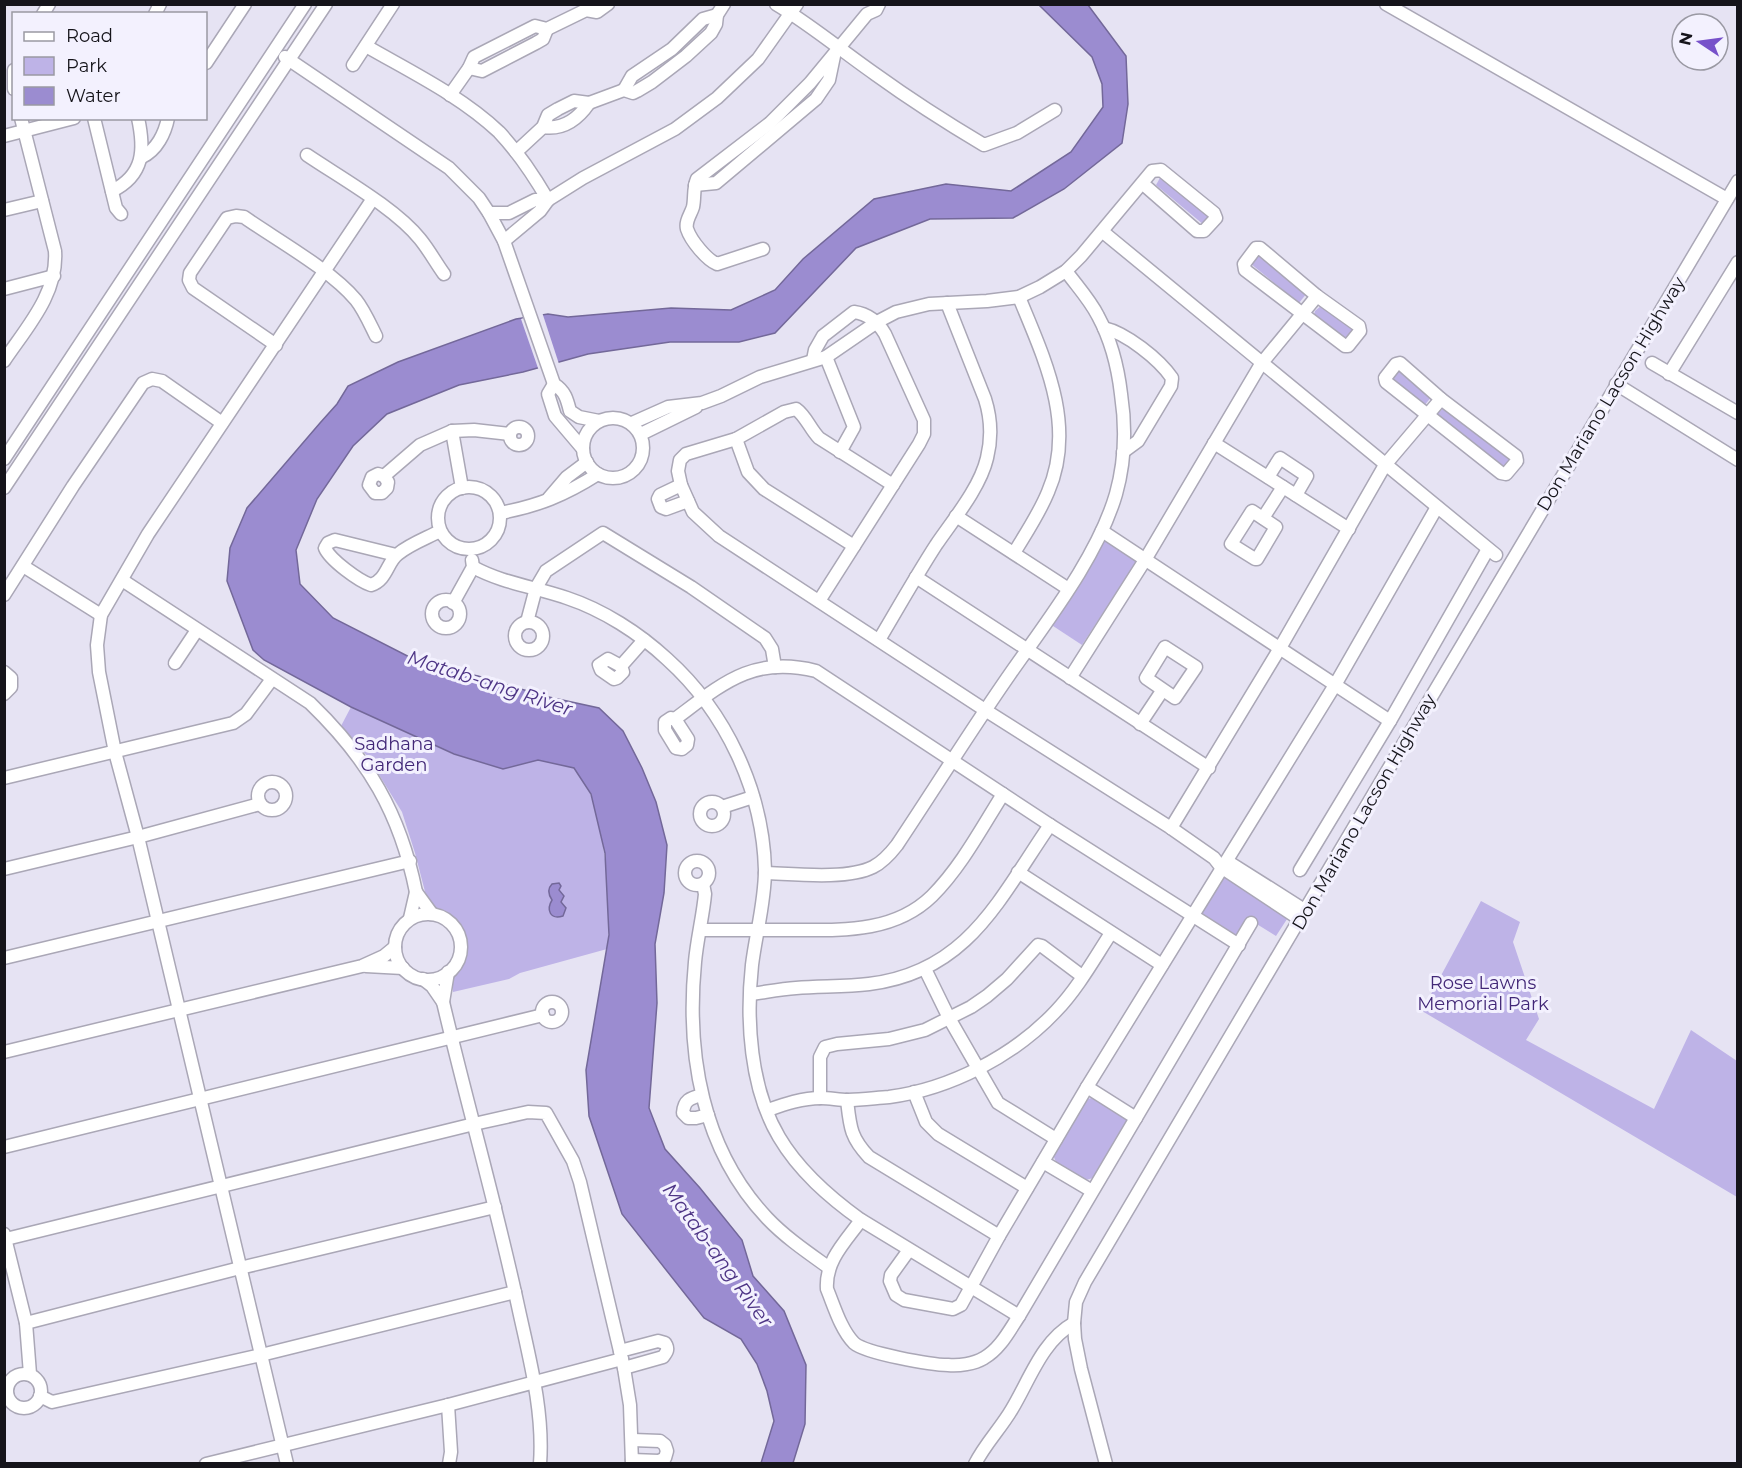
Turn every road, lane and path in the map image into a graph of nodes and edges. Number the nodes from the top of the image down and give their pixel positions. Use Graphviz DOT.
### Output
graph roads {
  1 [pos="245,4"];
  2 [pos="305,4"];
  3 [pos="326,4"];
  4 [pos="393,4"];
  5 [pos="608,4"];
  6 [pos="776,4"];
  7 [pos="879,4"];
  8 [pos="1386,4"];
  9 [pos="586,7"];
  10 [pos="795,9"];
  11 [pos="866,9"];
  12 [pos="721,10"];
  13 [pos="366,46"];
  14 [pos="275,50"];
  15 [pos="837,52"];
  16 [pos="290,60"];
  17 [pos="207,61"];
  18 [pos="353,65"];
  19 [pos="450,95"];
  20 [pos="1055,110"];
  21 [pos="21,120"];
  22 [pos="66,120"];
  23 [pos="94,120"];
  24 [pos="138,120"];
  25 [pos="168,120"];
  26 [pos="24,131"];
  27 [pos="4,136"];
  28 [pos="516,152"];
  29 [pos="307,155"];
  30 [pos="142,157"];
  31 [pos="1737,182"];
  32 [pos="1142,183"];
  33 [pos="112,191"];
  34 [pos="1727,199"];
  35 [pos="372,200"];
  36 [pos="548,200"];
  37 [pos="42,201"];
  38 [pos="4,210"];
  39 [pos="489,213"];
  40 [pos="121,214"];
  41 [pos="1103,232"];
  42 [pos="504,241"];
  43 [pos="764,249"];
  44 [pos="1737,262"];
  45 [pos="325,272"];
  46 [pos="1066,272"];
  47 [pos="444,274"];
  48 [pos="54,276"];
  49 [pos="4,289"];
  50 [pos="1317,296"];
  51 [pos="1019,297"];
  52 [pos="947,303"];
  53 [pos="1304,313"];
  54 [pos="877,322"];
  55 [pos="1104,328"];
  56 [pos="376,336"];
  57 [pos="276,345"];
  58 [pos="826,357"];
  59 [pos="813,360"];
  60 [pos="4,361"];
  61 [pos="1652,363"];
  62 [pos="1261,364"];
  63 [pos="1669,374"];
  64 [pos="554,384"];
  65 [pos="1616,384"];
  66 [pos="1441,399"];
  67 [pos="702,403"];
  68 [pos="1737,413"];
  69 [pos="1427,414"];
  70 [pos="598,421"];
  71 [pos="222,423"];
  72 [pos="632,423"];
  73 [pos="452,431"];
  74 [pos="510,434"];
  75 [pos="641,434"];
  76 [pos="736,439"];
  77 [pos="1214,443"];
  78 [pos="583,449"];
  79 [pos="840,452"];
  80 [pos="1123,452"];
  81 [pos="4,459"];
  82 [pos="1737,460"];
  83 [pos="587,462"];
  84 [pos="1385,465"];
  85 [pos="597,474"];
  86 [pos="384,476"];
  87 [pos="1268,477"];
  88 [pos="681,485"];
  89 [pos="893,485"];
  90 [pos="1282,487"];
  91 [pos="4,488"];
  92 [pos="462,488"];
  93 [pos="1296,495"];
  94 [pos="549,498"];
  95 [pos="688,501"];
  96 [pos="1437,507"];
  97 [pos="500,513"];
  98 [pos="956,516"];
  99 [pos="1263,518"];
  100 [pos="1349,530"];
  101 [pos="440,531"];
  102 [pos="1102,531"];
  103 [pos="854,546"];
  104 [pos="470,550"];
  105 [pos="1014,553"];
  106 [pos="396,555"];
  107 [pos="1145,560"];
  108 [pos="23,566"];
  109 [pos="473,567"];
  110 [pos="916,577"];
  111 [pos="122,580"];
  112 [pos="536,588"];
  113 [pos="1067,588"];
  114 [pos="4,595"];
  115 [pos="819,601"];
  116 [pos="453,603"];
  117 [pos="102,615"];
  118 [pos="527,622"];
  119 [pos="197,630"];
  120 [pos="644,640"];
  121 [pos="879,640"];
  122 [pos="1280,648"];
  123 [pos="1027,649"];
  124 [pos="175,663"];
  125 [pos="621,666"];
  126 [pos="775,667"];
  127 [pos="4,672"];
  128 [pos="1070,678"];
  129 [pos="272,679"];
  130 [pos="1335,685"];
  131 [pos="1162,691"];
  132 [pos="4,694"];
  133 [pos="703,698"];
  134 [pos="985,710"];
  135 [pos="675,719"];
  136 [pos="1390,721"];
  137 [pos="1140,724"];
  138 [pos="115,752"];
  139 [pos="953,761"];
  140 [pos="1209,768"];
  141 [pos="4,778"];
  142 [pos="1003,794"];
  143 [pos="753,796"];
  144 [pos="260,804"];
  145 [pos="722,807"];
  146 [pos="1050,825"];
  147 [pos="1171,828"];
  148 [pos="138,837"];
  149 [pos="410,861"];
  150 [pos="1220,862"];
  151 [pos="4,869"];
  152 [pos="1300,870"];
  153 [pos="1018,872"];
  154 [pos="765,873"];
  155 [pos="703,884"];
  156 [pos="416,892"];
  157 [pos="1298,912"];
  158 [pos="432,914"];
  159 [pos="1192,915"];
  160 [pos="410,918"];
  161 [pos="157,920"];
  162 [pos="1251,923"];
  163 [pos="701,930"];
  164 [pos="758,930"];
  165 [pos="1111,933"];
  166 [pos="1239,945"];
  167 [pos="395,947"];
  168 [pos="4,958"];
  169 [pos="1162,965"];
  170 [pos="362,966"];
  171 [pos="403,968"];
  172 [pos="925,969"];
  173 [pos="448,972"];
  174 [pos="1082,976"];
  175 [pos="423,979"];
  176 [pos="751,994"];
  177 [pos="443,1002"];
  178 [pos="178,1010"];
  179 [pos="543,1015"];
  180 [pos="949,1018"];
  181 [pos="452,1039"];
  182 [pos="4,1053"];
  183 [pos="977,1067"];
  184 [pos="1087,1087"];
  185 [pos="914,1092"];
  186 [pos="702,1095"];
  187 [pos="820,1098"];
  188 [pos="847,1100"];
  189 [pos="199,1101"];
  190 [pos="768,1110"];
  191 [pos="708,1115"];
  192 [pos="1136,1118"];
  193 [pos="474,1124"];
  194 [pos="1056,1139"];
  195 [pos="4,1147"];
  196 [pos="1043,1162"];
  197 [pos="220,1186"];
  198 [pos="1027,1188"];
  199 [pos="1092,1191"];
  200 [pos="495,1207"];
  201 [pos="861,1220"];
  202 [pos="5,1236"];
  203 [pos="999,1236"];
  204 [pos="909,1250"];
  205 [pos="828,1267"];
  206 [pos="240,1268"];
  207 [pos="972,1287"];
  208 [pos="515,1292"];
  209 [pos="1019,1316"];
  210 [pos="26,1323"];
  211 [pos="1074,1323"];
  212 [pos="261,1355"];
  213 [pos="622,1359"];
  214 [pos="30,1374"];
  215 [pos="534,1382"];
  216 [pos="40,1396"];
  217 [pos="10,1402"];
  218 [pos="448,1405"];
  219 [pos="4,1416"];
  220 [pos="633,1440"];
  221 [pos="282,1445"];
  222 [pos="632,1462"];
  223 [pos="206,1464"];
  224 [pos="287,1464"];
  225 [pos="449,1464"];
  226 [pos="540,1464"];
  227 [pos="975,1464"];
  228 [pos="1106,1464"];
  1 -- 17 [label="street"];
  2 -- 14 [label="street"];
  3 -- 16 [label="street"];
  4 -- 13 [label="street"];
  5 -- 9 [label="street"];
  6 -- 10 [label="street"];
  7 -- 11 [label="street"];
  8 -- 34 [label="street"];
  9 -- 19 [label="street"];
  10 -- 15 [label="street"];
  10 -- 36 [label="street"];
  11 -- 15 [label="street"];
  12 -- 28 [label="street"];
  13 -- 18 [label="street"];
  13 -- 19 [label="street"];
  14 -- 16 [label="street"];
  14 -- 81 [label="street"];
  15 -- 20 [label="street"];
  15 -- 43 [label="street"];
  16 -- 39 [label="street"];
  16 -- 91 [label="street"];
  19 -- 28 [label="street"];
  21 -- 26 [label="street"];
  22 -- 26 [label="street"];
  23 -- 33 [label="street"];
  24 -- 30 [label="street"];
  25 -- 30 [label="street"];
  26 -- 27 [label="street"];
  26 -- 37 [label="street"];
  28 -- 36 [label="street"];
  29 -- 35 [label="street"];
  30 -- 33 [label="street"];
  31 -- 34 [label="street, Don Mariano Lacson Highway"];
  32 -- 32 [label="street"];
  32 -- 41 [label="street"];
  33 -- 40 [label="street"];
  34 -- 65 [label="street, Don Mariano Lacson Highway"];
  35 -- 45 [label="street"];
  35 -- 47 [label="street"];
  36 -- 39 [label="street"];
  36 -- 42 [label="street"];
  37 -- 38 [label="street"];
  37 -- 48 [label="street"];
  39 -- 42 [label="street"];
  41 -- 46 [label="street"];
  41 -- 62 [label="street"];
  42 -- 64 [label="street"];
  44 -- 63 [label="street"];
  45 -- 56 [label="street"];
  45 -- 57 [label="street"];
  45 -- 57 [label="street"];
  46 -- 51 [label="street"];
  46 -- 55 [label="street"];
  48 -- 49 [label="street"];
  48 -- 60 [label="street"];
  50 -- 53 [label="street"];
  50 -- 53 [label="street"];
  50 -- 53 [label="street"];
  51 -- 52 [label="street"];
  51 -- 105 [label="street"];
  52 -- 54 [label="street"];
  52 -- 98 [label="street"];
  53 -- 62 [label="street"];
  54 -- 58 [label="street"];
  54 -- 59 [label="street"];
  54 -- 89 [label="street"];
  55 -- 80 [label="street"];
  55 -- 80 [label="street"];
  57 -- 71 [label="street"];
  58 -- 59 [label="street"];
  58 -- 79 [label="street"];
  59 -- 67 [label="street"];
  61 -- 63 [label="street"];
  62 -- 77 [label="street"];
  62 -- 84 [label="street"];
  63 -- 68 [label="street"];
  64 -- 70 [label="street"];
  64 -- 78 [label="street"];
  65 -- 82 [label="street"];
  65 -- 157 [label="street, Don Mariano Lacson Highway"];
  66 -- 69 [label="street"];
  66 -- 69 [label="street"];
  66 -- 69 [label="street"];
  67 -- 72 [label="street"];
  67 -- 75 [label="street"];
  69 -- 84 [label="street"];
  70 -- 72 [label="street"];
  70 -- 78 [label="street"];
  71 -- 108 [label="street"];
  71 -- 111 [label="street"];
  72 -- 75 [label="street"];
  73 -- 74 [label="street"];
  73 -- 86 [label="street"];
  73 -- 92 [label="street"];
  75 -- 85 [label="street"];
  76 -- 79 [label="street"];
  76 -- 88 [label="street"];
  76 -- 103 [label="street"];
  77 -- 87 [label="street"];
  77 -- 107 [label="street"];
  78 -- 83 [label="street"];
  79 -- 89 [label="street"];
  80 -- 102 [label="street"];
  83 -- 85 [label="street"];
  83 -- 94 [label="street"];
  84 -- 96 [label="street"];
  84 -- 100 [label="street"];
  85 -- 94 [label="street"];
  87 -- 90 [label="street"];
  87 -- 93 [label="street"];
  88 -- 95 [label="street"];
  88 -- 95 [label="street"];
  89 -- 103 [label="street"];
  90 -- 93 [label="street"];
  90 -- 99 [label="street"];
  92 -- 97 [label="street"];
  92 -- 101 [label="street"];
  93 -- 100 [label="street"];
  94 -- 97 [label="street"];
  95 -- 115 [label="street"];
  96 -- 130 [label="street"];
  96 -- 136 [label="street"];
  97 -- 104 [label="street"];
  98 -- 105 [label="street"];
  98 -- 110 [label="street"];
  100 -- 122 [label="street"];
  101 -- 104 [label="street"];
  101 -- 106 [label="street"];
  102 -- 107 [label="street"];
  102 -- 113 [label="street"];
  103 -- 115 [label="street"];
  104 -- 109 [label="street"];
  105 -- 113 [label="street"];
  106 -- 106 [label="street"];
  107 -- 122 [label="street"];
  107 -- 128 [label="street"];
  108 -- 114 [label="street"];
  108 -- 117 [label="street"];
  109 -- 112 [label="street"];
  109 -- 116 [label="street"];
  110 -- 121 [label="street"];
  110 -- 123 [label="street"];
  111 -- 117 [label="street"];
  111 -- 119 [label="street"];
  112 -- 118 [label="street"];
  112 -- 120 [label="street"];
  112 -- 126 [label="street"];
  113 -- 123 [label="street"];
  115 -- 121 [label="street"];
  117 -- 138 [label="street"];
  119 -- 124 [label="street"];
  119 -- 129 [label="street"];
  120 -- 125 [label="street"];
  120 -- 133 [label="street"];
  121 -- 134 [label="street"];
  122 -- 130 [label="street"];
  122 -- 140 [label="street"];
  123 -- 128 [label="street"];
  123 -- 134 [label="street"];
  126 -- 133 [label="street"];
  126 -- 139 [label="street"];
  127 -- 132 [label="street"];
  128 -- 137 [label="street"];
  129 -- 138 [label="street"];
  129 -- 149 [label="street"];
  130 -- 136 [label="street"];
  130 -- 150 [label="street"];
  131 -- 137 [label="street"];
  133 -- 135 [label="street"];
  133 -- 143 [label="street"];
  134 -- 139 [label="street"];
  134 -- 147 [label="street"];
  136 -- 152 [label="street"];
  137 -- 140 [label="street"];
  138 -- 141 [label="street"];
  138 -- 148 [label="street"];
  139 -- 142 [label="street"];
  139 -- 154 [label="street"];
  140 -- 147 [label="street"];
  142 -- 146 [label="street"];
  142 -- 164 [label="street"];
  143 -- 145 [label="street"];
  143 -- 154 [label="street"];
  144 -- 148 [label="street"];
  146 -- 153 [label="street"];
  146 -- 159 [label="street"];
  147 -- 150 [label="street"];
  148 -- 151 [label="street"];
  148 -- 161 [label="street"];
  149 -- 156 [label="street"];
  149 -- 161 [label="street"];
  150 -- 157 [label="street"];
  150 -- 159 [label="street"];
  153 -- 165 [label="street"];
  153 -- 172 [label="street"];
  154 -- 164 [label="street"];
  155 -- 163 [label="street"];
  156 -- 158 [label="street"];
  156 -- 160 [label="street"];
  157 -- 211 [label="street, Don Mariano Lacson Highway"];
  158 -- 160 [label="street"];
  158 -- 173 [label="street"];
  159 -- 166 [label="street"];
  159 -- 169 [label="street"];
  160 -- 167 [label="street"];
  161 -- 168 [label="street"];
  161 -- 178 [label="street"];
  162 -- 166 [label="street"];
  163 -- 164 [label="street"];
  163 -- 186 [label="street"];
  164 -- 176 [label="street"];
  165 -- 169 [label="street"];
  165 -- 174 [label="street"];
  166 -- 192 [label="street"];
  167 -- 170 [label="street"];
  167 -- 171 [label="street"];
  169 -- 184 [label="street"];
  170 -- 171 [label="street"];
  170 -- 178 [label="street"];
  171 -- 175 [label="street"];
  172 -- 176 [label="street"];
  172 -- 180 [label="street"];
  173 -- 175 [label="street"];
  173 -- 177 [label="street"];
  174 -- 180 [label="street"];
  174 -- 183 [label="street"];
  175 -- 177 [label="street"];
  176 -- 190 [label="street"];
  177 -- 181 [label="street"];
  178 -- 182 [label="street"];
  178 -- 189 [label="street"];
  179 -- 181 [label="street"];
  180 -- 183 [label="street"];
  180 -- 187 [label="street"];
  181 -- 189 [label="street"];
  181 -- 193 [label="street"];
  183 -- 185 [label="street"];
  183 -- 194 [label="street"];
  184 -- 192 [label="street"];
  184 -- 194 [label="street"];
  185 -- 188 [label="street"];
  185 -- 198 [label="street"];
  186 -- 191 [label="street"];
  186 -- 191 [label="street"];
  187 -- 188 [label="street"];
  187 -- 190 [label="street"];
  188 -- 203 [label="street"];
  189 -- 195 [label="street"];
  189 -- 197 [label="street"];
  190 -- 201 [label="street"];
  191 -- 205 [label="street"];
  192 -- 199 [label="street"];
  193 -- 197 [label="street"];
  193 -- 200 [label="street"];
  193 -- 213 [label="street"];
  194 -- 196 [label="street"];
  196 -- 198 [label="street"];
  196 -- 199 [label="street"];
  197 -- 202 [label="street"];
  197 -- 206 [label="street"];
  198 -- 203 [label="street"];
  199 -- 209 [label="street"];
  200 -- 206 [label="street"];
  200 -- 208 [label="street"];
  201 -- 204 [label="street"];
  201 -- 205 [label="street"];
  202 -- 210 [label="street"];
  203 -- 207 [label="street"];
  204 -- 207 [label="street"];
  204 -- 207 [label="street"];
  205 -- 209 [label="street"];
  206 -- 210 [label="street"];
  206 -- 212 [label="street"];
  207 -- 209 [label="street"];
  208 -- 212 [label="street"];
  208 -- 215 [label="street"];
  210 -- 214 [label="street"];
  211 -- 227 [label="street"];
  211 -- 228 [label="street, Don Mariano Lacson Highway"];
  212 -- 216 [label="street"];
  212 -- 221 [label="street"];
  213 -- 215 [label="street"];
  213 -- 220 [label="street"];
  214 -- 216 [label="street"];
  214 -- 217 [label="street"];
  215 -- 218 [label="street"];
  215 -- 226 [label="street"];
  216 -- 217 [label="street"];
  217 -- 219 [label="street"];
  218 -- 221 [label="street"];
  218 -- 225 [label="street"];
  220 -- 222 [label="street"];
  220 -- 222 [label="street"];
  221 -- 223 [label="street"];
  221 -- 224 [label="street"];
}
